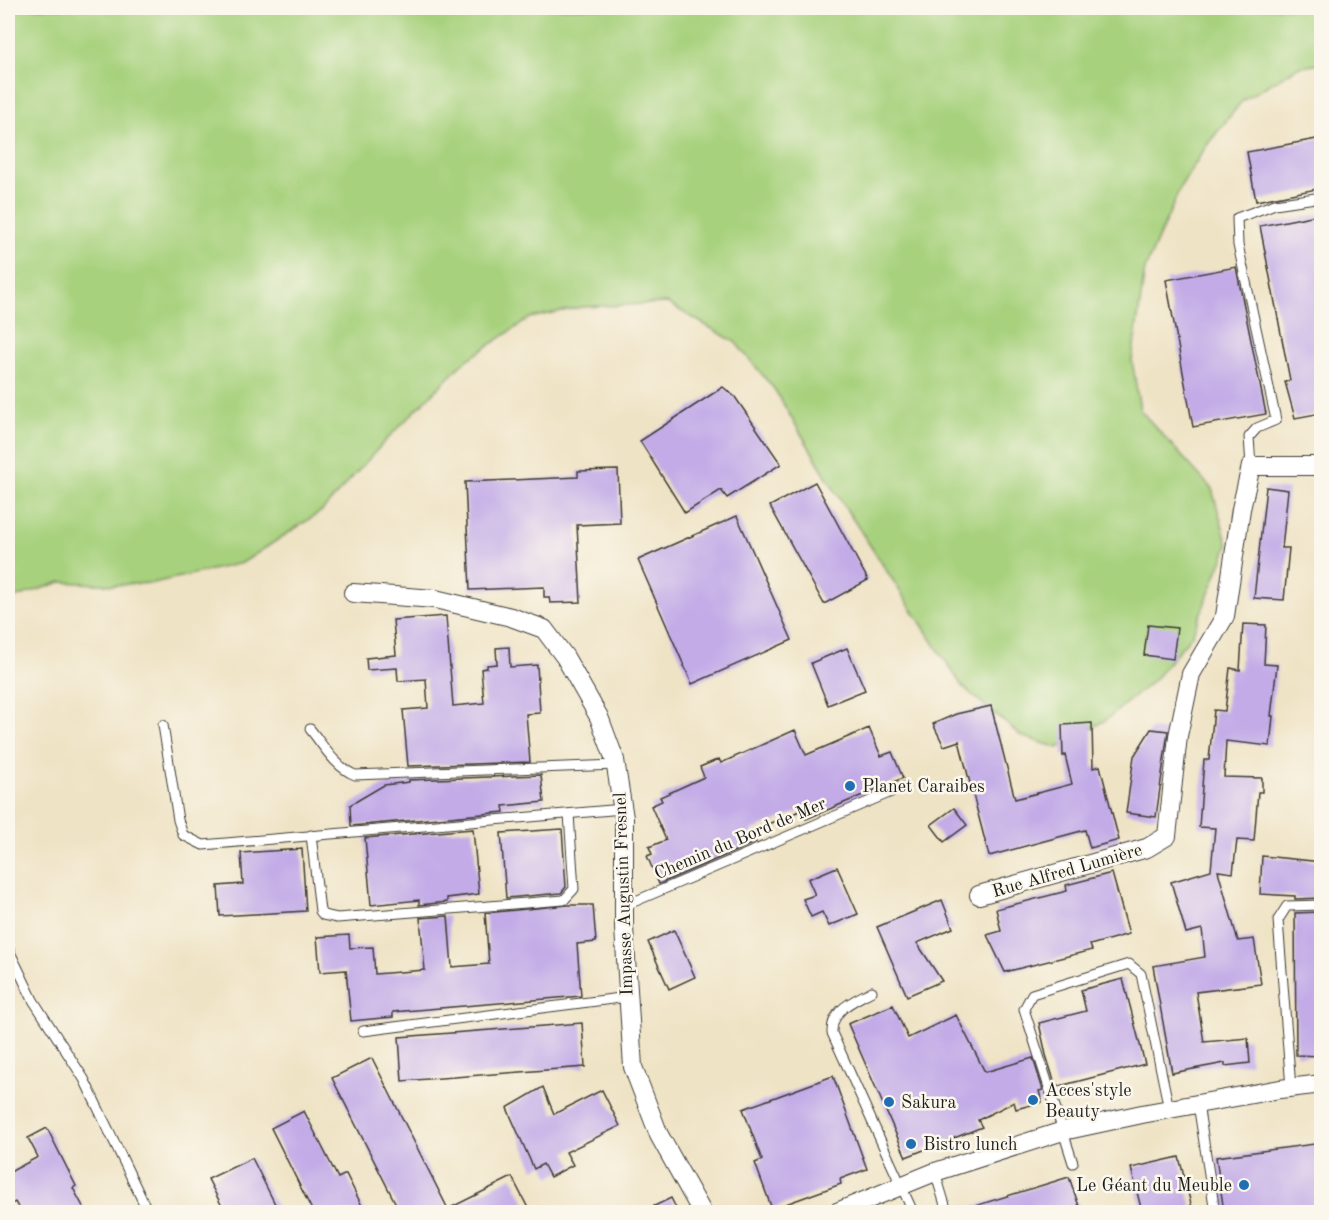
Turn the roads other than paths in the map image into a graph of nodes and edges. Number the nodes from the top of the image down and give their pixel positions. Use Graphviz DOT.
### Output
graph roads {
  1 [pos="1322,197"];
  2 [pos="1251,466"];
  3 [pos="1322,466"];
  4 [pos="353,593"];
  5 [pos="163,725"];
  6 [pos="310,729"];
  7 [pos="616,765"];
  8 [pos="903,787"];
  9 [pos="623,810"];
  10 [pos="569,814"];
  11 [pos="311,835"];
  12 [pos="979,895"];
  13 [pos="1322,905"];
  14 [pos="624,906"];
  15 [pos="8,948"];
  16 [pos="872,992"];
  17 [pos="628,997"];
  18 [pos="363,1031"];
  19 [pos="1322,1084"];
  20 [pos="1291,1088"];
  21 [pos="1198,1104"];
  22 [pos="1169,1109"];
  23 [pos="1063,1131"];
  24 [pos="1073,1162"];
  25 [pos="935,1172"];
  26 [pos="902,1186"];
  27 [pos="945,1205"];
  28 [pos="148,1212"];
  29 [pos="702,1212"];
  30 [pos="837,1212"];
  31 [pos="913,1212"];
  32 [pos="1215,1212"];
  1 -- 2 [label="lane"];
  2 -- 3 [label="street"];
  2 -- 12 [label="street, Rue Alfred Lumière"];
  4 -- 7 [label="street, Impasse Augustin Fresnel"];
  5 -- 11 [label="lane"];
  6 -- 7 [label="lane"];
  7 -- 9 [label="street, Impasse Augustin Fresnel"];
  8 -- 14 [label="lane, Chemin du Bord de Mer"];
  9 -- 10 [label="lane"];
  9 -- 14 [label="street, Impasse Augustin Fresnel"];
  10 -- 11 [label="lane"];
  10 -- 11 [label="lane"];
  13 -- 20 [label="lane"];
  14 -- 17 [label="street, Impasse Augustin Fresnel"];
  15 -- 28 [label="lane"];
  16 -- 26 [label="lane"];
  17 -- 18 [label="lane"];
  17 -- 29 [label="street, Impasse Augustin Fresnel"];
  19 -- 20 [label="street"];
  20 -- 21 [label="street"];
  21 -- 22 [label="street"];
  21 -- 32 [label="lane"];
  22 -- 23 [label="street"];
  22 -- 23 [label="lane"];
  23 -- 24 [label="lane"];
  23 -- 25 [label="street"];
  25 -- 26 [label="street"];
  25 -- 27 [label="lane"];
  26 -- 30 [label="street"];
  26 -- 31 [label="lane"];
}
